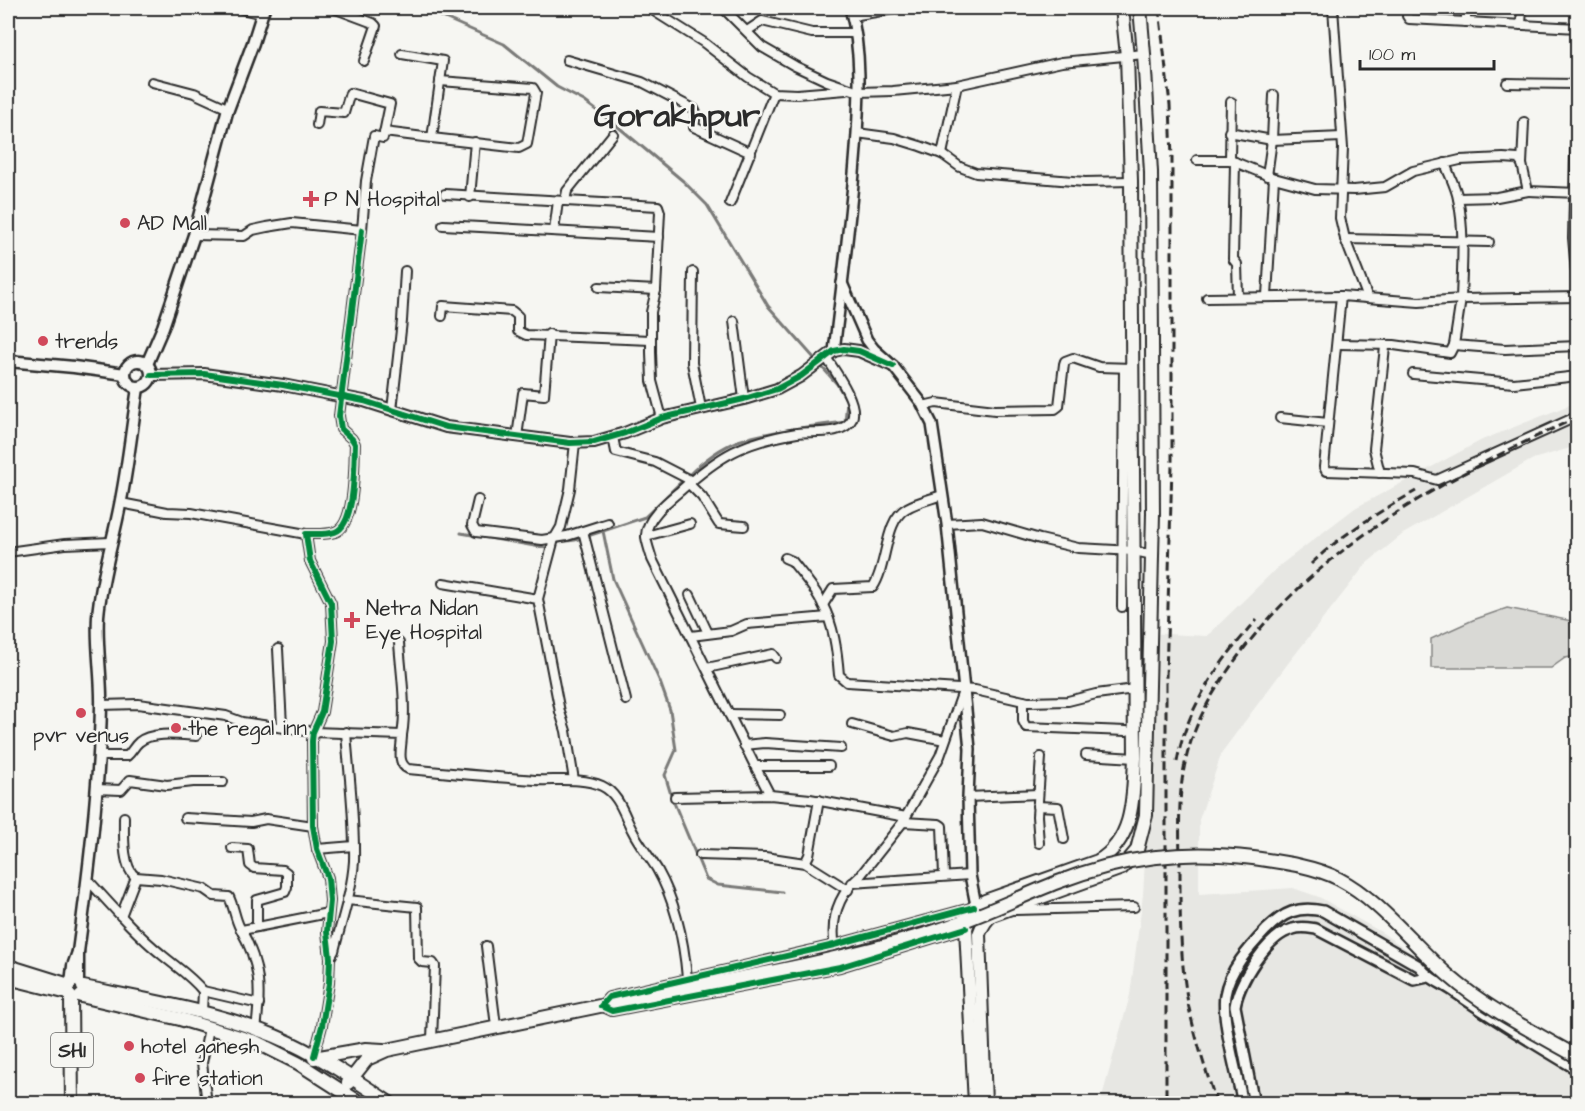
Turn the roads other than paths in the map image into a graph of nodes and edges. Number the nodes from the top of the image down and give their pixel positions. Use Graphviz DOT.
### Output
graph roads {
  1 [pos="238,8"];
  2 [pos="333,8"];
  3 [pos="649,8"];
  4 [pos="723,8"];
  5 [pos="900,8"];
  6 [pos="1122,8"];
  7 [pos="1140,8"];
  8 [pos="1333,8"];
  9 [pos="1407,8"];
  10 [pos="1466,8"];
  11 [pos="1522,8"];
  12 [pos="263,11"];
  13 [pos="851,12"];
  14 [pos="1466,22"];
  15 [pos="1521,25"];
  16 [pos="1578,28"];
  17 [pos="747,31"];
  18 [pos="855,33"];
  19 [pos="1578,33"];
  20 [pos="402,54"];
  21 [pos="1144,54"];
  22 [pos="1127,56"];
  23 [pos="567,60"];
  24 [pos="364,61"];
  25 [pos="440,81"];
  26 [pos="152,82"];
  27 [pos="1507,83"];
  28 [pos="1576,84"];
  29 [pos="957,85"];
  30 [pos="855,91"];
  31 [pos="774,93"];
  32 [pos="1274,95"];
  33 [pos="1231,102"];
  34 [pos="229,109"];
  35 [pos="1524,122"];
  36 [pos="316,125"];
  37 [pos="384,132"];
  38 [pos="1229,132"];
  39 [pos="857,133"];
  40 [pos="613,134"];
  41 [pos="1342,137"];
  42 [pos="432,138"];
  43 [pos="1272,140"];
  44 [pos="475,142"];
  45 [pos="751,153"];
  46 [pos="942,154"];
  47 [pos="1197,160"];
  48 [pos="1232,161"];
  49 [pos="1445,163"];
  50 [pos="1522,164"];
  51 [pos="1270,177"];
  52 [pos="1131,181"];
  53 [pos="1342,189"];
  54 [pos="1528,191"];
  55 [pos="1575,193"];
  56 [pos="445,194"];
  57 [pos="470,197"];
  58 [pos="1458,198"];
  59 [pos="561,201"];
  60 [pos="730,203"];
  61 [pos="443,225"];
  62 [pos="362,230"];
  63 [pos="554,231"];
  64 [pos="194,235"];
  65 [pos="659,237"];
  66 [pos="1345,239"];
  67 [pos="1462,242"];
  68 [pos="1489,242"];
  69 [pos="405,271"];
  70 [pos="693,272"];
  71 [pos="1577,273"];
  72 [pos="842,283"];
  73 [pos="598,288"];
  74 [pos="656,290"];
  75 [pos="1268,296"];
  76 [pos="1341,296"];
  77 [pos="1578,296"];
  78 [pos="1238,297"];
  79 [pos="1207,298"];
  80 [pos="1368,298"];
  81 [pos="1461,299"];
  82 [pos="442,316"];
  83 [pos="734,321"];
  84 [pos="549,334"];
  85 [pos="651,340"];
  86 [pos="1337,344"];
  87 [pos="1454,345"];
  88 [pos="1578,346"];
  89 [pos="1385,347"];
  90 [pos="825,358"];
  91 [pos="8,361"];
  92 [pos="893,366"];
  93 [pos="1129,368"];
  94 [pos="149,370"];
  95 [pos="125,374"];
  96 [pos="1413,374"];
  97 [pos="1578,376"];
  98 [pos="138,388"];
  99 [pos="342,397"];
  100 [pos="744,399"];
  101 [pos="923,406"];
  102 [pos="701,408"];
  103 [pos="392,410"];
  104 [pos="1578,416"];
  105 [pos="662,418"];
  106 [pos="1280,418"];
  107 [pos="1328,423"];
  108 [pos="613,436"];
  109 [pos="518,437"];
  110 [pos="575,443"];
  111 [pos="1380,473"];
  112 [pos="690,482"];
  113 [pos="942,495"];
  114 [pos="478,500"];
  115 [pos="121,503"];
  116 [pos="608,523"];
  117 [pos="690,524"];
  118 [pos="947,524"];
  119 [pos="744,526"];
  120 [pos="306,534"];
  121 [pos="584,535"];
  122 [pos="646,536"];
  123 [pos="554,539"];
  124 [pos="111,542"];
  125 [pos="1129,551"];
  126 [pos="8,552"];
  127 [pos="1153,555"];
  128 [pos="785,558"];
  129 [pos="443,583"];
  130 [pos="690,595"];
  131 [pos="538,599"];
  132 [pos="823,605"];
  133 [pos="1122,607"];
  134 [pos="828,617"];
  135 [pos="708,633"];
  136 [pos="691,636"];
  137 [pos="399,643"];
  138 [pos="278,649"];
  139 [pos="776,658"];
  140 [pos="707,668"];
  141 [pos="1135,689"];
  142 [pos="963,690"];
  143 [pos="626,700"];
  144 [pos="1023,701"];
  145 [pos="101,705"];
  146 [pos="729,714"];
  147 [pos="780,715"];
  148 [pos="852,724"];
  149 [pos="282,726"];
  150 [pos="1125,731"];
  151 [pos="314,732"];
  152 [pos="346,732"];
  153 [pos="402,735"];
  154 [pos="196,736"];
  155 [pos="945,740"];
  156 [pos="744,745"];
  157 [pos="841,748"];
  158 [pos="1086,755"];
  159 [pos="98,756"];
  160 [pos="1041,757"];
  161 [pos="1136,758"];
  162 [pos="828,765"];
  163 [pos="755,766"];
  164 [pos="574,780"];
  165 [pos="223,783"];
  166 [pos="96,789"];
  167 [pos="770,795"];
  168 [pos="1038,795"];
  169 [pos="675,797"];
  170 [pos="968,797"];
  171 [pos="819,800"];
  172 [pos="1037,806"];
  173 [pos="124,818"];
  174 [pos="185,818"];
  175 [pos="905,820"];
  176 [pos="313,826"];
  177 [pos="1064,839"];
  178 [pos="1039,843"];
  179 [pos="354,846"];
  180 [pos="232,848"];
  181 [pos="317,849"];
  182 [pos="700,855"];
  183 [pos="805,862"];
  184 [pos="970,875"];
  185 [pos="944,876"];
  186 [pos="136,877"];
  187 [pos="88,880"];
  188 [pos="850,886"];
  189 [pos="347,900"];
  190 [pos="975,906"];
  191 [pos="1134,907"];
  192 [pos="1006,910"];
  193 [pos="328,914"];
  194 [pos="121,916"];
  195 [pos="257,927"];
  196 [pos="966,928"];
  197 [pos="242,930"];
  198 [pos="834,945"];
  199 [pos="486,946"];
  200 [pos="330,958"];
  201 [pos="8,966"];
  202 [pos="840,967"];
  203 [pos="1428,977"];
  204 [pos="8,978"];
  205 [pos="687,978"];
  206 [pos="75,990"];
  207 [pos="202,991"];
  208 [pos="259,1005"];
  209 [pos="601,1006"];
  210 [pos="202,1012"];
  211 [pos="496,1026"];
  212 [pos="209,1028"];
  213 [pos="256,1030"];
  214 [pos="432,1039"];
  215 [pos="387,1050"];
  216 [pos="316,1057"];
  217 [pos="1578,1057"];
  218 [pos="298,1063"];
  219 [pos="1578,1070"];
  220 [pos="352,1078"];
  221 [pos="342,1091"];
  222 [pos="72,1104"];
  223 [pos="80,1104"];
  224 [pos="207,1104"];
  225 [pos="362,1104"];
  226 [pos="391,1104"];
  227 [pos="975,1104"];
  228 [pos="985,1104"];
  229 [pos="1243,1104"];
  230 [pos="1254,1104"];
  1 -- 12 [label="street"];
  2 -- 24 [label="street"];
  3 -- 31 [label="street"];
  4 -- 17 [label="street"];
  5 -- 13 [label="street"];
  6 -- 22 [label="main road"];
  7 -- 21 [label="main road"];
  8 -- 41 [label="street"];
  9 -- 14 [label="street"];
  10 -- 14 [label="street"];
  11 -- 15 [label="street"];
  12 -- 34 [label="main road"];
  13 -- 18 [label="street"];
  14 -- 15 [label="street"];
  15 -- 16 [label="street"];
  17 -- 18 [label="street"];
  17 -- 30 [label="street"];
  18 -- 30 [label="street"];
  19 -- 28 [label="street"];
  20 -- 25 [label="street"];
  21 -- 22 [label="street"];
  21 -- 127 [label="main road"];
  22 -- 29 [label="street"];
  22 -- 52 [label="main road"];
  23 -- 45 [label="street"];
  25 -- 42 [label="street"];
  25 -- 44 [label="street"];
  26 -- 34 [label="street"];
  27 -- 28 [label="street"];
  28 -- 55 [label="street"];
  29 -- 30 [label="street"];
  29 -- 46 [label="street"];
  30 -- 31 [label="street"];
  30 -- 39 [label="street"];
  31 -- 45 [label="street"];
  32 -- 43 [label="street"];
  33 -- 38 [label="street"];
  34 -- 64 [label="main road"];
  35 -- 50 [label="street"];
  36 -- 37 [label="street"];
  37 -- 42 [label="street"];
  37 -- 62 [label="street"];
  38 -- 43 [label="street"];
  38 -- 48 [label="street"];
  39 -- 46 [label="street"];
  39 -- 72 [label="street"];
  40 -- 59 [label="street"];
  41 -- 43 [label="street"];
  41 -- 53 [label="street"];
  42 -- 44 [label="street"];
  43 -- 51 [label="street"];
  44 -- 57 [label="street"];
  45 -- 60 [label="street"];
  46 -- 52 [label="street"];
  47 -- 48 [label="street"];
  48 -- 51 [label="street"];
  48 -- 78 [label="street"];
  49 -- 50 [label="street"];
  49 -- 53 [label="street"];
  49 -- 58 [label="street"];
  50 -- 54 [label="street"];
  51 -- 53 [label="street"];
  51 -- 75 [label="street"];
  52 -- 93 [label="main road"];
  53 -- 66 [label="street"];
  54 -- 55 [label="street"];
  54 -- 58 [label="street"];
  55 -- 71 [label="street"];
  56 -- 57 [label="street"];
  57 -- 59 [label="street"];
  58 -- 67 [label="street"];
  59 -- 63 [label="street"];
  59 -- 65 [label="street"];
  61 -- 63 [label="street"];
  62 -- 64 [label="street"];
  62 -- 99 [label="street"];
  63 -- 65 [label="street"];
  64 -- 94 [label="main road"];
  65 -- 74 [label="street"];
  66 -- 67 [label="street"];
  66 -- 80 [label="street"];
  67 -- 68 [label="street"];
  67 -- 81 [label="street"];
  69 -- 103 [label="street"];
  70 -- 102 [label="street"];
  71 -- 77 [label="street"];
  72 -- 90 [label="street"];
  72 -- 92 [label="street"];
  73 -- 74 [label="street"];
  74 -- 85 [label="street"];
  75 -- 76 [label="street"];
  75 -- 78 [label="street"];
  76 -- 80 [label="street"];
  76 -- 86 [label="street"];
  77 -- 81 [label="street"];
  78 -- 79 [label="street"];
  80 -- 81 [label="street"];
  81 -- 87 [label="street"];
  82 -- 84 [label="street"];
  83 -- 100 [label="street"];
  84 -- 85 [label="street"];
  84 -- 109 [label="street"];
  85 -- 105 [label="street"];
  86 -- 89 [label="street"];
  86 -- 107 [label="street"];
  87 -- 88 [label="street"];
  87 -- 89 [label="street"];
  89 -- 111 [label="street"];
  90 -- 92 [label="street"];
  90 -- 100 [label="street"];
  90 -- 112 [label="street"];
  91 -- 95 [label="main road"];
  92 -- 101 [label="street"];
  93 -- 101 [label="street"];
  93 -- 125 [label="main road"];
  94 -- 95 [label="main road"];
  94 -- 98 [label="main road"];
  94 -- 99 [label="street"];
  95 -- 98 [label="main road"];
  96 -- 97 [label="street"];
  98 -- 115 [label="main road"];
  99 -- 103 [label="street"];
  99 -- 120 [label="street"];
  100 -- 102 [label="street"];
  101 -- 113 [label="street"];
  102 -- 105 [label="street"];
  103 -- 109 [label="street"];
  104 -- 111 [label="street"];
  105 -- 108 [label="street"];
  106 -- 107 [label="street"];
  107 -- 111 [label="street"];
  108 -- 110 [label="street"];
  108 -- 112 [label="street"];
  109 -- 110 [label="street"];
  110 -- 123 [label="street"];
  112 -- 119 [label="street"];
  112 -- 122 [label="street"];
  113 -- 118 [label="street"];
  113 -- 132 [label="street"];
  114 -- 123 [label="street"];
  115 -- 120 [label="street"];
  115 -- 124 [label="main road"];
  116 -- 121 [label="street"];
  117 -- 122 [label="street"];
  118 -- 125 [label="street"];
  118 -- 142 [label="street"];
  120 -- 151 [label="street"];
  121 -- 123 [label="street"];
  121 -- 143 [label="street"];
  122 -- 136 [label="street"];
  123 -- 131 [label="street"];
  124 -- 126 [label="street"];
  124 -- 145 [label="main road"];
  125 -- 127 [label="street"];
  125 -- 133 [label="street"];
  125 -- 141 [label="main road"];
  127 -- 192 [label="main road"];
  128 -- 132 [label="street"];
  129 -- 131 [label="street"];
  130 -- 135 [label="street"];
  131 -- 164 [label="street"];
  132 -- 134 [label="street"];
  134 -- 135 [label="street"];
  134 -- 142 [label="street"];
  135 -- 136 [label="street"];
  136 -- 140 [label="street"];
  137 -- 153 [label="street"];
  138 -- 149 [label="street"];
  139 -- 140 [label="street"];
  140 -- 146 [label="street"];
  141 -- 144 [label="street"];
  141 -- 161 [label="main road"];
  142 -- 144 [label="street"];
  142 -- 155 [label="street"];
  142 -- 170 [label="street"];
  144 -- 150 [label="street"];
  145 -- 149 [label="street"];
  145 -- 159 [label="main road"];
  146 -- 147 [label="street"];
  146 -- 156 [label="street"];
  148 -- 155 [label="street"];
  149 -- 151 [label="street"];
  151 -- 152 [label="street"];
  151 -- 176 [label="street"];
  152 -- 153 [label="street"];
  152 -- 179 [label="street"];
  153 -- 164 [label="street"];
  154 -- 159 [label="street"];
  155 -- 175 [label="street"];
  156 -- 157 [label="street"];
  156 -- 163 [label="street"];
  158 -- 161 [label="street"];
  159 -- 166 [label="main road"];
  160 -- 168 [label="street"];
  161 -- 190 [label="main road"];
  162 -- 163 [label="street"];
  163 -- 167 [label="street"];
  164 -- 205 [label="street"];
  165 -- 166 [label="street"];
  166 -- 187 [label="main road"];
  167 -- 169 [label="street"];
  167 -- 171 [label="street"];
  168 -- 170 [label="street"];
  168 -- 172 [label="street"];
  170 -- 184 [label="street"];
  171 -- 175 [label="street"];
  171 -- 183 [label="street"];
  172 -- 177 [label="street"];
  172 -- 178 [label="street"];
  173 -- 186 [label="street"];
  174 -- 176 [label="street"];
  175 -- 185 [label="street"];
  175 -- 188 [label="street"];
  176 -- 181 [label="street"];
  179 -- 181 [label="street"];
  179 -- 189 [label="street"];
  180 -- 195 [label="street"];
  181 -- 193 [label="street"];
  182 -- 183 [label="street"];
  183 -- 188 [label="street"];
  184 -- 185 [label="street"];
  184 -- 190 [label="street"];
  185 -- 188 [label="street"];
  186 -- 194 [label="street"];
  186 -- 197 [label="street"];
  187 -- 194 [label="street"];
  187 -- 206 [label="main road"];
  188 -- 198 [label="street"];
  189 -- 200 [label="street"];
  189 -- 214 [label="street"];
  190 -- 196 [label="main road"];
  190 -- 198 [label="street"];
  191 -- 192 [label="street"];
  192 -- 228 [label="main road"];
  193 -- 195 [label="street"];
  193 -- 200 [label="street"];
  194 -- 207 [label="street"];
  195 -- 197 [label="street"];
  196 -- 202 [label="street"];
  196 -- 227 [label="main road"];
  197 -- 208 [label="street"];
  198 -- 202 [label="street"];
  198 -- 205 [label="street"];
  199 -- 211 [label="street"];
  200 -- 216 [label="street"];
  201 -- 206 [label="main road"];
  202 -- 209 [label="street"];
  203 -- 219 [label="street"];
  203 -- 229 [label="street"];
  203 -- 230 [label="street"];
  204 -- 206 [label="main road"];
  205 -- 209 [label="street"];
  206 -- 210 [label="main road"];
  206 -- 212 [label="main road"];
  206 -- 222 [label="main road, SH1"];
  206 -- 223 [label="main road, SH1"];
  207 -- 208 [label="street"];
  207 -- 210 [label="street"];
  208 -- 213 [label="street"];
  209 -- 211 [label="main road"];
  209 -- 217 [label="main road, bridge"];
  210 -- 213 [label="main road"];
  211 -- 214 [label="main road"];
  212 -- 218 [label="main road"];
  212 -- 224 [label="street"];
  213 -- 216 [label="main road"];
  214 -- 215 [label="main road"];
  215 -- 216 [label="main road"];
  215 -- 220 [label="main road"];
  216 -- 218 [label="main road"];
  216 -- 220 [label="main road"];
  218 -- 221 [label="main road"];
  220 -- 221 [label="main road"];
  220 -- 226 [label="main road"];
  221 -- 225 [label="main road"];
}
